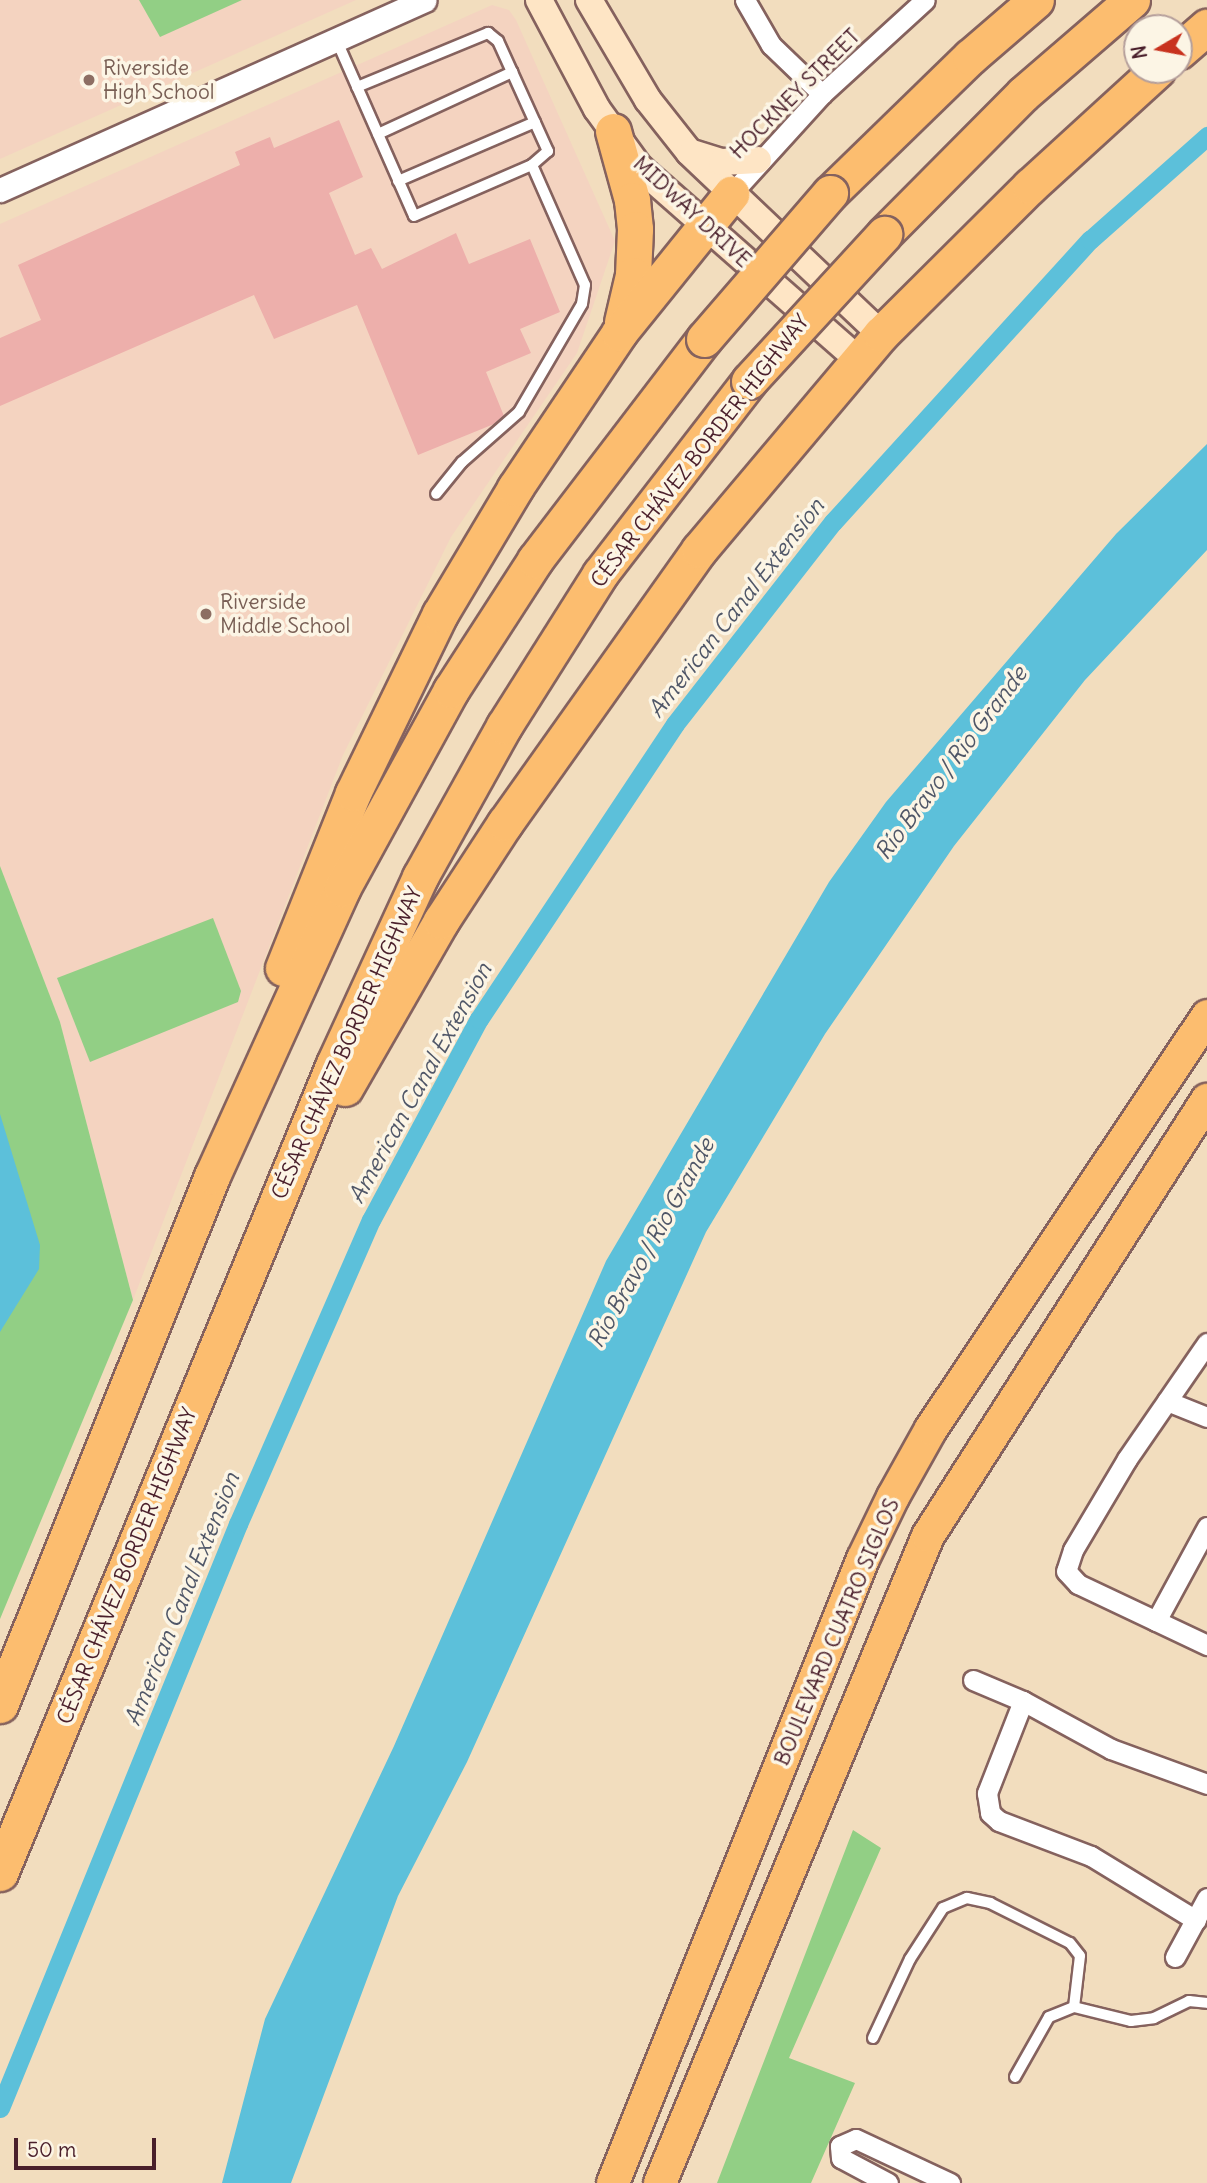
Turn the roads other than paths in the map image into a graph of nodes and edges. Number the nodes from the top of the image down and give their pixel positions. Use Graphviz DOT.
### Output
graph roads {
  1 [pos="424,0"];
  2 [pos="540,0"];
  3 [pos="589,0"];
  4 [pos="745,0"];
  5 [pos="925,0"];
  6 [pos="1036,0"];
  7 [pos="1132,0"];
  8 [pos="1207,27"];
  9 [pos="336,38"];
  10 [pos="1193,39"];
  11 [pos="512,72"];
  12 [pos="1142,84"];
  13 [pos="357,87"];
  14 [pos="822,94"];
  15 [pos="535,122"];
  16 [pos="613,131"];
  17 [pos="378,134"];
  18 [pos="689,152"];
  19 [pos="758,160"];
  20 [pos="532,164"];
  21 [pos="398,181"];
  22 [pos="0,191"];
  23 [pos="731,194"];
  24 [pos="703,226"];
  25 [pos="619,333"];
  26 [pos="881,334"];
  27 [pos="859,360"];
  28 [pos="436,494"];
  29 [pos="1207,1016"];
  30 [pos="1207,1100"];
  31 [pos="212,1175"];
  32 [pos="263,1235"];
  33 [pos="1207,1343"];
  34 [pos="1167,1401"];
  35 [pos="1207,1417"];
  36 [pos="1206,1533"];
  37 [pos="1156,1621"];
  38 [pos="1207,1645"];
  39 [pos="974,1680"];
  40 [pos="1023,1701"];
  41 [pos="0,1705"];
  42 [pos="1207,1784"];
  43 [pos="0,1873"];
  44 [pos="1207,1898"];
  45 [pos="1196,1920"];
  46 [pos="1175,1958"];
  47 [pos="1207,2003"];
  48 [pos="1074,2007"];
  49 [pos="873,2038"];
  50 [pos="1015,2077"];
  51 [pos="613,2183"];
  52 [pos="660,2183"];
  53 [pos="888,2183"];
  54 [pos="950,2183"];
  1 -- 9 [label="street"];
  2 -- 16 [label="main road, MIDWAY DRIVE"];
  3 -- 18 [label="main road, MIDWAY DRIVE"];
  4 -- 14 [label="street"];
  5 -- 14 [label="street, HOCKNEY STREET"];
  6 -- 31 [label="highway, bridge"];
  7 -- 32 [label="highway, CÉSAR CHÁVEZ BORDER HIGHWAY, bridge"];
  8 -- 10 [label="highway"];
  9 -- 13 [label="lane"];
  9 -- 22 [label="street"];
  11 -- 13 [label="lane"];
  11 -- 15 [label="lane"];
  11 -- 17 [label="lane"];
  12 -- 26 [label="highway"];
  13 -- 17 [label="lane"];
  14 -- 19 [label="street, HOCKNEY STREET"];
  15 -- 20 [label="lane"];
  15 -- 21 [label="lane"];
  16 -- 24 [label="main road, MIDWAY DRIVE"];
  16 -- 25 [label="highway"];
  17 -- 21 [label="lane"];
  18 -- 19 [label="main road"];
  18 -- 23 [label="main road, MIDWAY DRIVE"];
  19 -- 23 [label="street, HOCKNEY STREET"];
  20 -- 21 [label="lane"];
  20 -- 28 [label="lane"];
  23 -- 24 [label="highway"];
  23 -- 26 [label="main road, MIDWAY DRIVE"];
  24 -- 25 [label="highway"];
  24 -- 27 [label="main road, MIDWAY DRIVE"];
  25 -- 31 [label="highway"];
  26 -- 27 [label="highway"];
  27 -- 32 [label="highway"];
  29 -- 51 [label="highway, BOULEVARD CUATRO SIGLOS"];
  30 -- 52 [label="highway"];
  31 -- 41 [label="highway"];
  32 -- 43 [label="highway, CÉSAR CHÁVEZ BORDER HIGHWAY"];
  33 -- 34 [label="street"];
  34 -- 35 [label="street"];
  34 -- 37 [label="street"];
  36 -- 37 [label="street"];
  37 -- 38 [label="street"];
  39 -- 40 [label="street"];
  40 -- 42 [label="street"];
  40 -- 45 [label="street"];
  44 -- 45 [label="street"];
  45 -- 46 [label="street"];
  47 -- 48 [label="lane"];
  48 -- 49 [label="lane"];
  48 -- 50 [label="lane"];
  53 -- 54 [label="street"];
}
